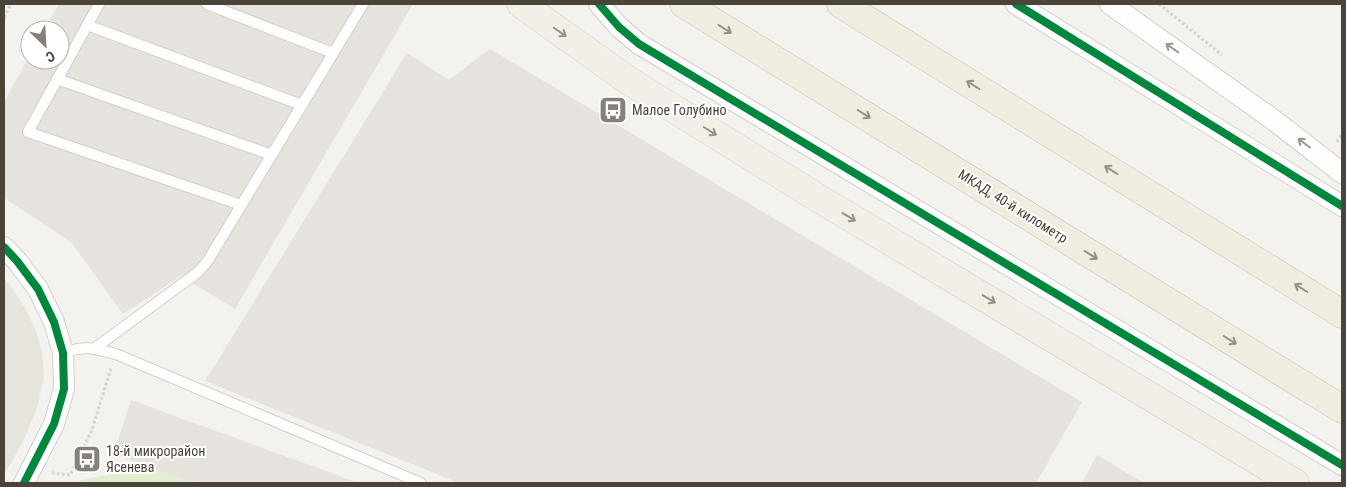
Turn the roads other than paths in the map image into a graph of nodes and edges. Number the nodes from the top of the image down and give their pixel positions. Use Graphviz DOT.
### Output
graph roads {
  1 [pos="99,4"];
  2 [pos="207,4"];
  3 [pos="363,4"];
  4 [pos="521,4"];
  5 [pos="599,4"];
  6 [pos="684,4"];
  7 [pos="841,4"];
  8 [pos="1016,4"];
  9 [pos="1110,4"];
  10 [pos="87,25"];
  11 [pos="333,53"];
  12 [pos="57,79"];
  13 [pos="302,106"];
  14 [pos="272,155"];
  15 [pos="1342,172"];
  16 [pos="241,205"];
  17 [pos="1342,206"];
  18 [pos="4,247"];
  19 [pos="1342,314"];
  20 [pos="95,348"];
  21 [pos="63,353"];
  22 [pos="1342,409"];
  23 [pos="1342,465"];
  24 [pos="27,477"];
  25 [pos="421,483"];
  26 [pos="1296,483"];
  1 -- 10 [label="lane"];
  2 -- 11 [label="lane"];
  3 -- 11 [label="lane"];
  4 -- 26 [label="main road, one-way"];
  5 -- 23 [label="street"];
  6 -- 22 [label="highway, МКАД, 40-й километр, one-way"];
  19 -- 7 [label="highway, one-way"];
  8 -- 17 [label="street"];
  15 -- 9 [label="street, one-way"];
  10 -- 12 [label="lane"];
  10 -- 13 [label="lane"];
  11 -- 13 [label="lane"];
  12 -- 14 [label="lane"];
  12 -- 16 [label="lane"];
  13 -- 14 [label="lane"];
  14 -- 16 [label="lane"];
  16 -- 20 [label="lane"];
  18 -- 21 [label="street"];
  20 -- 21 [label="lane"];
  20 -- 25 [label="lane"];
  21 -- 24 [label="street"];
}
